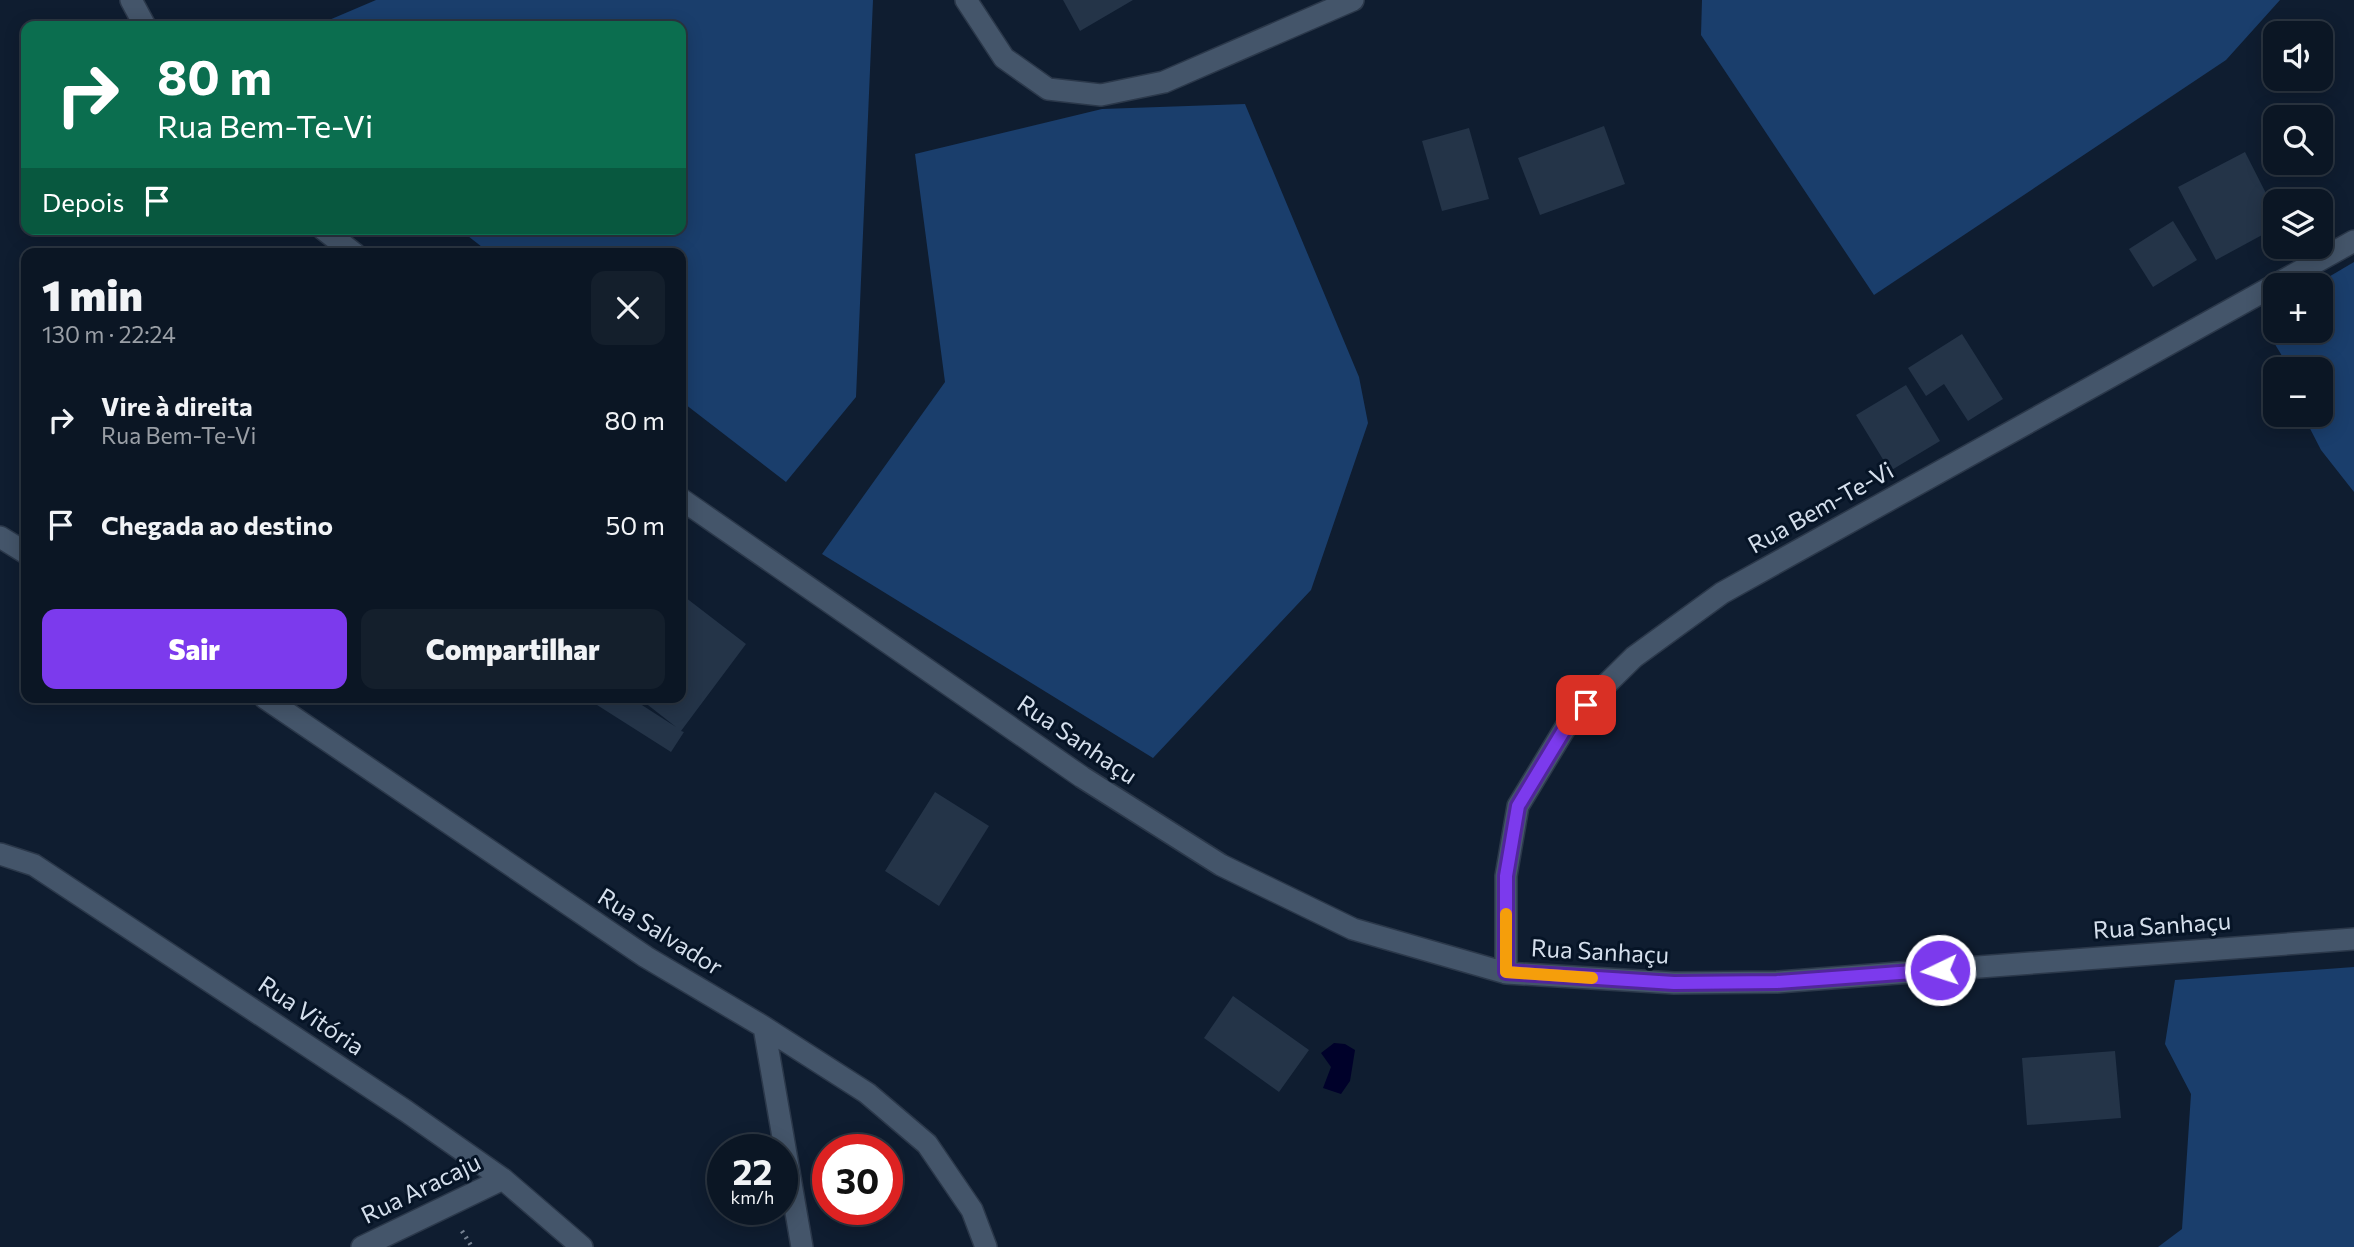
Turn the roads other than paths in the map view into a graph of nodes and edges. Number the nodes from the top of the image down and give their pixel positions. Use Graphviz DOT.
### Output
graph roads {
  1 [pos="131,0"];
  2 [pos="966,0"];
  3 [pos="1353,0"];
  4 [pos="142,21"];
  5 [pos="331,235"];
  6 [pos="2354,241"];
  7 [pos="347,248"];
  8 [pos="686,502"];
  9 [pos="0,537"];
  10 [pos="21,550"];
  11 [pos="272,703"];
  12 [pos="0,854"];
  13 [pos="2354,939"];
  14 [pos="1506,972"];
  15 [pos="764,1027"];
  16 [pos="503,1179"];
  17 [pos="581,1245"];
  18 [pos="362,1247"];
  19 [pos="802,1247"];
  20 [pos="986,1247"];
  1 -- 4 [label="street"];
  2 -- 3 [label="street"];
  5 -- 7 [label="street"];
  6 -- 14 [label="street, Rua Bem-Te-Vi"];
  8 -- 14 [label="street, Rua Sanhaçu"];
  9 -- 10 [label="street"];
  11 -- 15 [label="street, Rua Salvador"];
  12 -- 16 [label="street, Rua Vitória"];
  13 -- 14 [label="street, Rua Sanhaçu"];
  15 -- 19 [label="street"];
  15 -- 20 [label="street, Rua Salvador"];
  16 -- 17 [label="street, Rua Vitória"];
  16 -- 18 [label="street, Rua Aracaju"];
}
